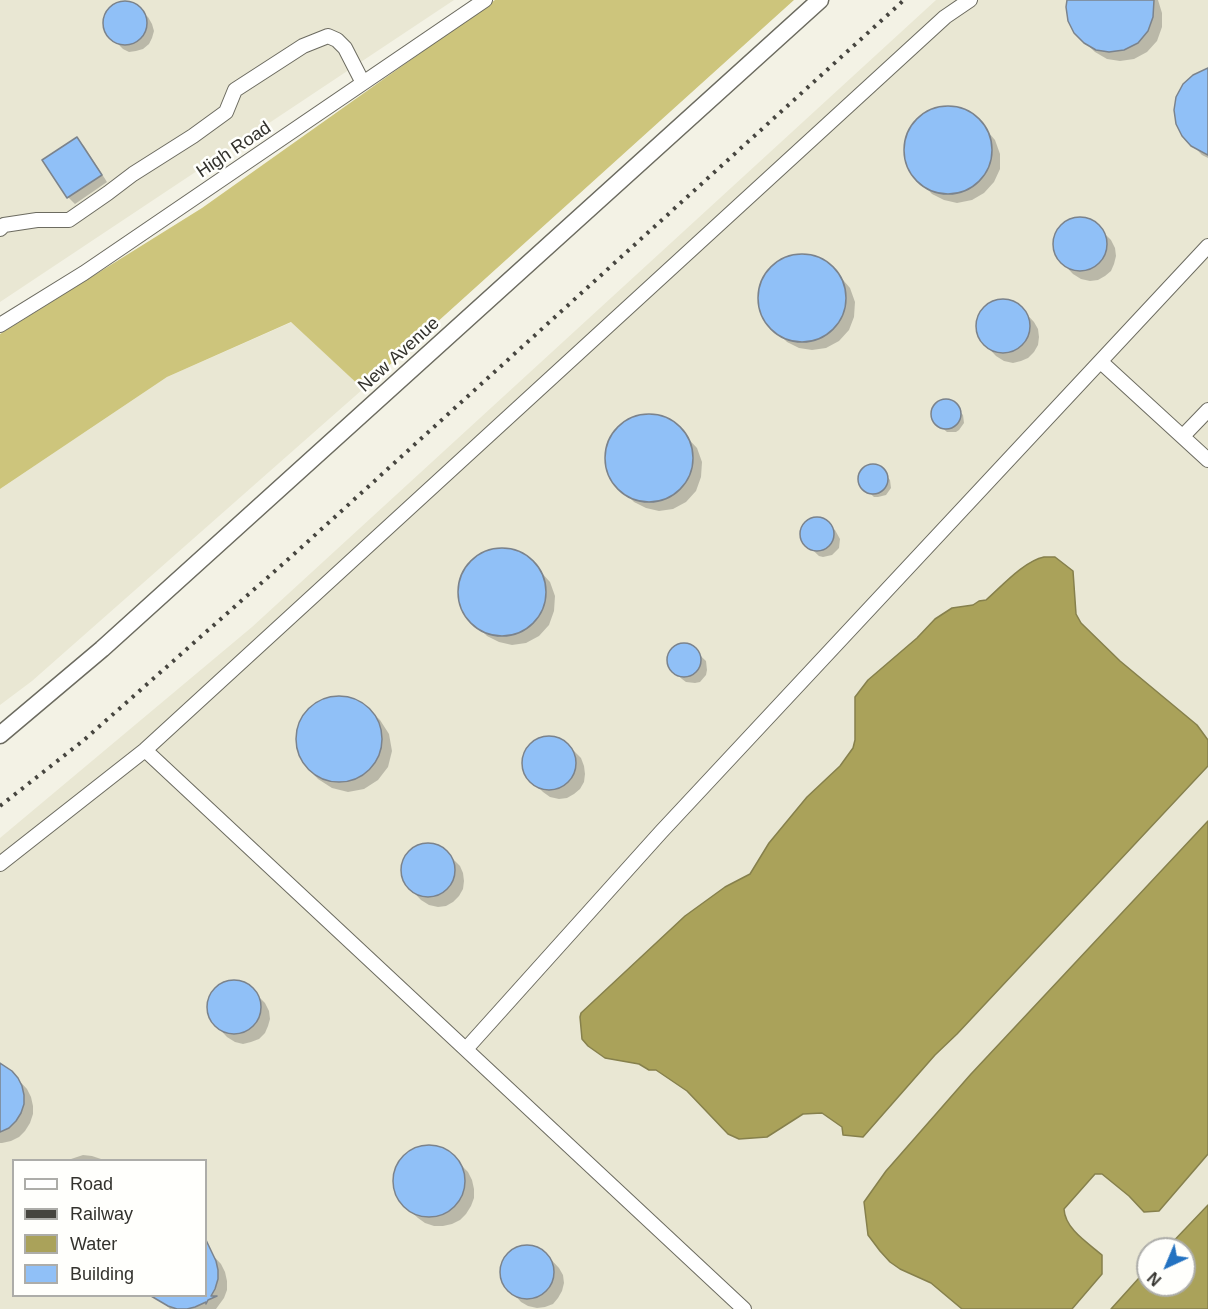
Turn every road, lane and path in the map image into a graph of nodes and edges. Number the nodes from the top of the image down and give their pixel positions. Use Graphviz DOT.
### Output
graph roads {
  1 [pos="485,0"];
  2 [pos="820,0"];
  3 [pos="970,0"];
  4 [pos="363,83"];
  5 [pos="0,229"];
  6 [pos="1208,246"];
  7 [pos="0,325"];
  8 [pos="1101,362"];
  9 [pos="1208,410"];
  10 [pos="1183,436"];
  11 [pos="1208,460"];
  12 [pos="0,735"];
  13 [pos="146,750"];
  14 [pos="0,864"];
  15 [pos="466,1049"];
  16 [pos="744,1309"];
  1 -- 4 [label="street, High Road"];
  2 -- 12 [label="main road, New Avenue"];
  3 -- 13 [label="street"];
  4 -- 5 [label="street"];
  4 -- 7 [label="street, High Road"];
  6 -- 8 [label="street"];
  8 -- 10 [label="street"];
  8 -- 15 [label="street"];
  9 -- 10 [label="street"];
  10 -- 11 [label="street"];
  13 -- 14 [label="street"];
  13 -- 15 [label="street"];
  15 -- 16 [label="street"];
}
